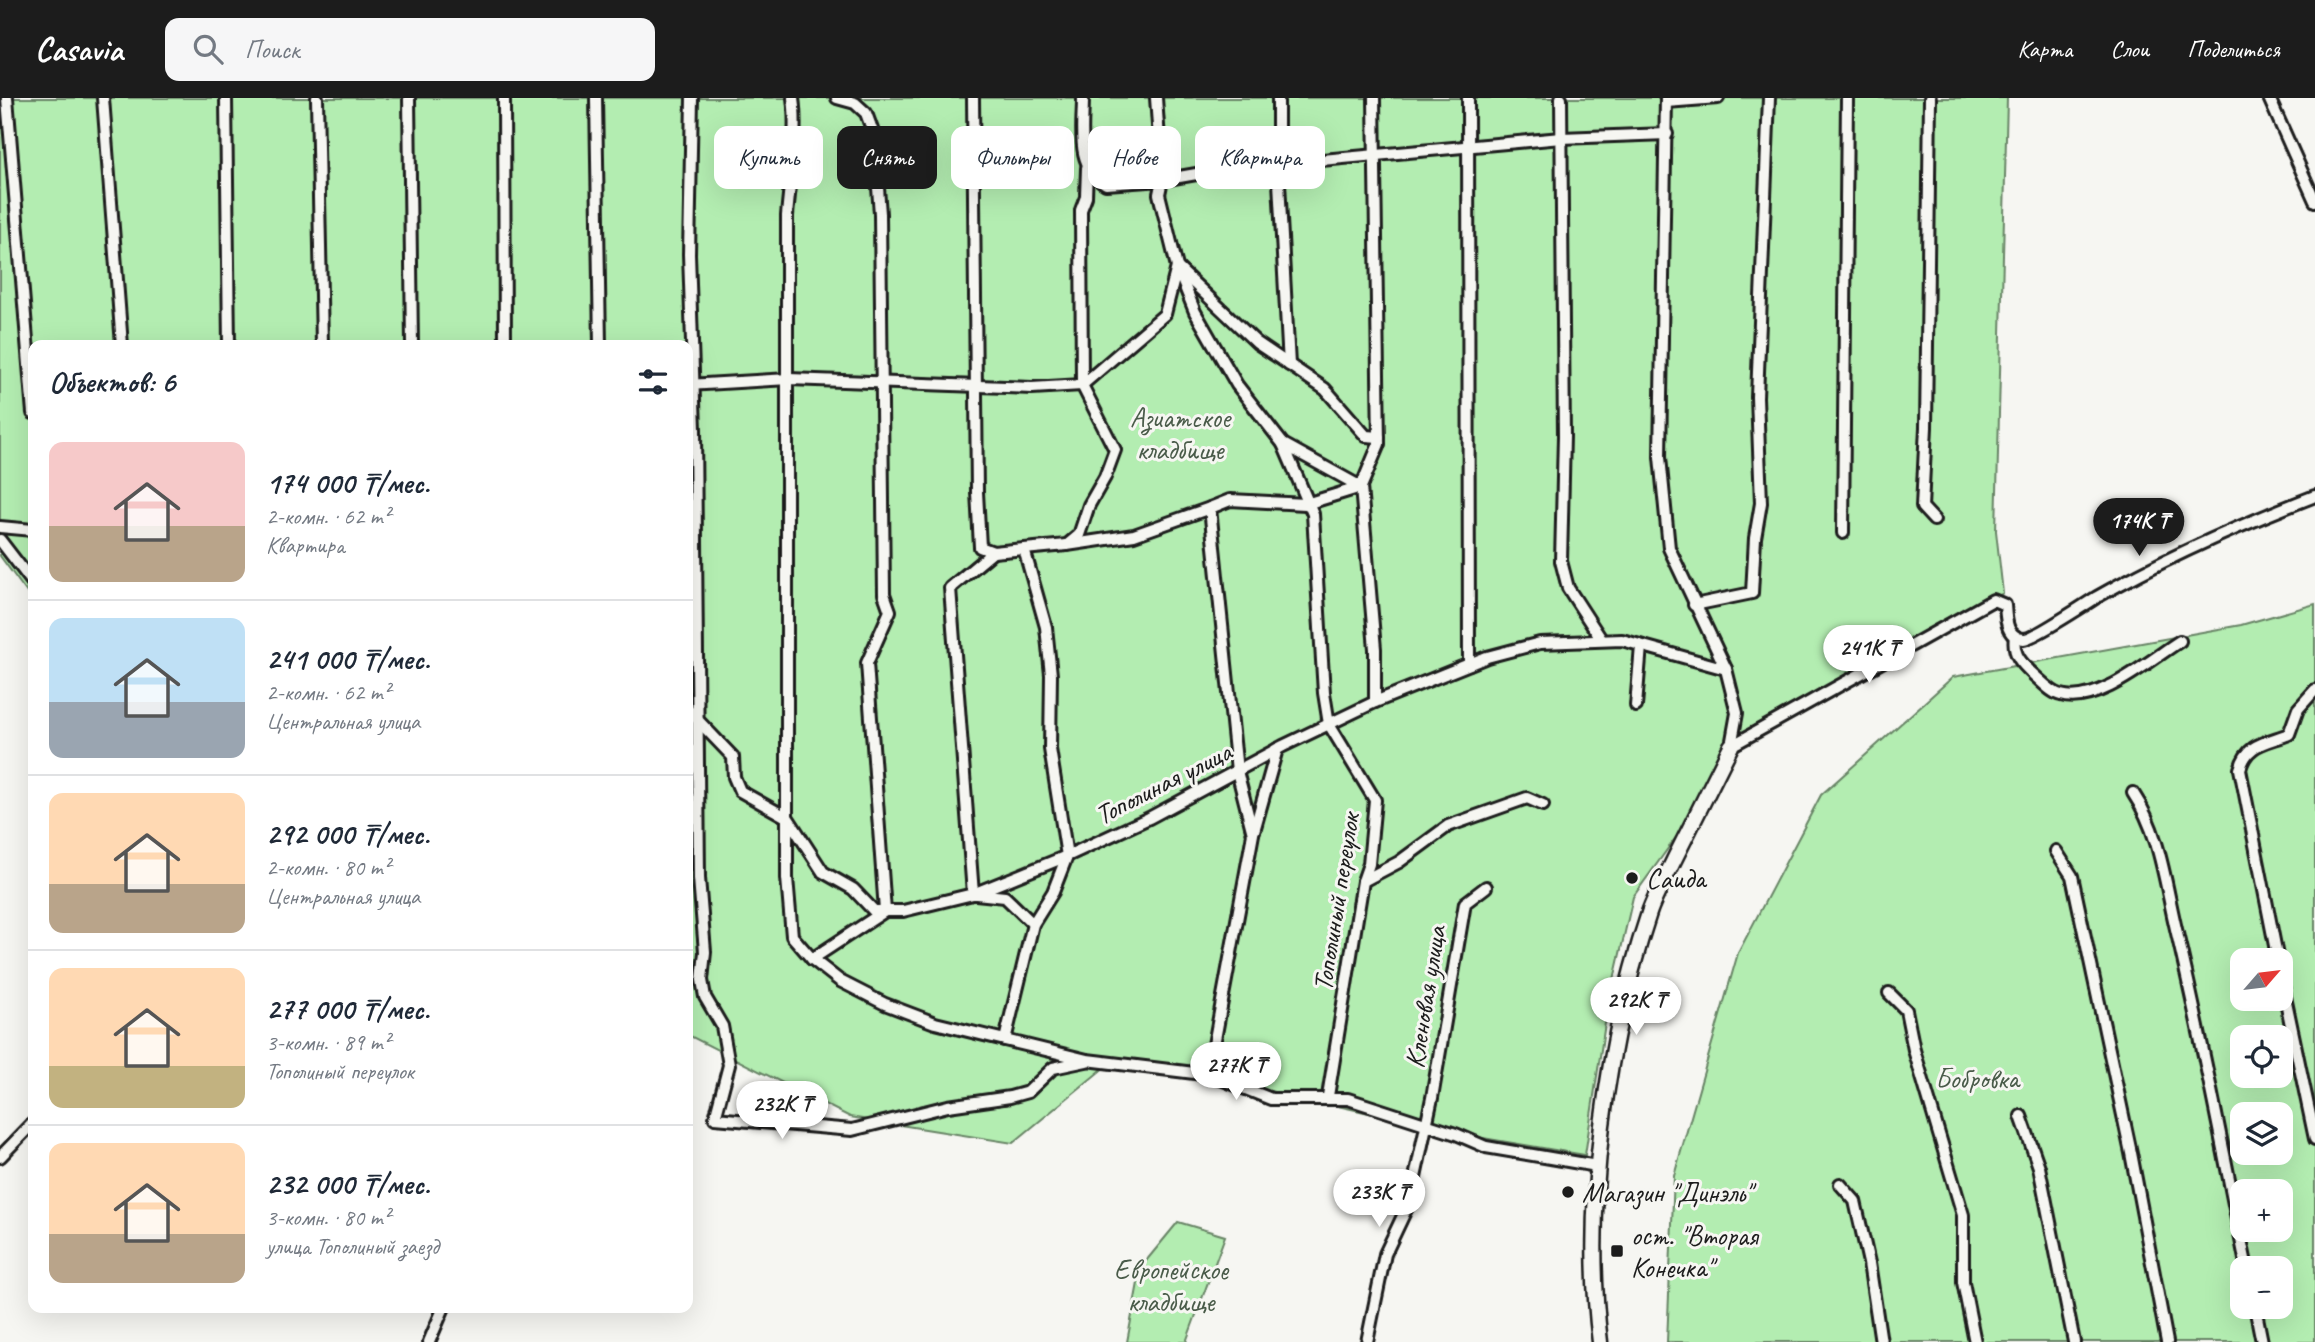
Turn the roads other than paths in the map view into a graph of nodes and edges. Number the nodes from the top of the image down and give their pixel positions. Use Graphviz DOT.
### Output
graph roads {
  1 [pos="7,98"];
  2 [pos="103,98"];
  3 [pos="226,98"];
  4 [pos="317,98"];
  5 [pos="410,98"];
  6 [pos="505,98"];
  7 [pos="596,98"];
  8 [pos="692,98"];
  9 [pos="793,98"];
  10 [pos="837,98"];
  11 [pos="973,98"];
  12 [pos="1083,98"];
  13 [pos="1156,98"];
  14 [pos="1278,98"];
  15 [pos="1374,98"];
  16 [pos="1468,98"];
  17 [pos="1561,98"];
  18 [pos="1718,98"];
  19 [pos="1769,98"];
  20 [pos="1847,98"];
  21 [pos="1930,98"];
  22 [pos="2269,98"];
  23 [pos="1666,100"];
  24 [pos="1158,126"];
  25 [pos="1278,126"];
  26 [pos="1667,134"];
  27 [pos="1561,138"];
  28 [pos="1468,147"];
  29 [pos="1374,156"];
  30 [pos="1325,160"];
  31 [pos="1087,167"];
  32 [pos="1098,189"];
  33 [pos="1160,189"];
  34 [pos="1279,189"];
  35 [pos="1086,197"];
  36 [pos="2315,201"];
  37 [pos="1177,267"];
  38 [pos="122,340"];
  39 [pos="229,340"];
  40 [pos="322,340"];
  41 [pos="411,340"];
  42 [pos="505,340"];
  43 [pos="600,340"];
  44 [pos="690,340"];
  45 [pos="28,352"];
  46 [pos="1289,365"];
  47 [pos="789,379"];
  48 [pos="882,382"];
  49 [pos="976,384"];
  50 [pos="1082,385"];
  51 [pos="693,386"];
  52 [pos="1378,437"];
  53 [pos="1283,444"];
  54 [pos="1361,487"];
  55 [pos="2315,496"];
  56 [pos="1306,504"];
  57 [pos="1210,508"];
  58 [pos="693,520"];
  59 [pos="1934,520"];
  60 [pos="0,527"];
  61 [pos="28,530"];
  62 [pos="1843,533"];
  63 [pos="0,541"];
  64 [pos="1067,545"];
  65 [pos="1024,549"];
  66 [pos="993,552"];
  67 [pos="28,577"];
  68 [pos="1694,605"];
  69 [pos="2015,636"];
  70 [pos="1601,639"];
  71 [pos="2180,641"];
  72 [pos="1641,646"];
  73 [pos="1469,664"];
  74 [pos="1726,669"];
  75 [pos="2315,691"];
  76 [pos="1375,702"];
  77 [pos="1636,706"];
  78 [pos="693,716"];
  79 [pos="696,720"];
  80 [pos="1330,725"];
  81 [pos="693,727"];
  82 [pos="1731,746"];
  83 [pos="1277,749"];
  84 [pos="1237,771"];
  85 [pos="2133,793"];
  86 [pos="1543,805"];
  87 [pos="788,818"];
  88 [pos="1253,834"];
  89 [pos="2056,851"];
  90 [pos="1067,856"];
  91 [pos="1363,881"];
  92 [pos="1486,887"];
  93 [pos="973,894"];
  94 [pos="885,911"];
  95 [pos="1033,924"];
  96 [pos="2275,948"];
  97 [pos="812,959"];
  98 [pos="1889,993"];
  99 [pos="2288,1012"];
  100 [pos="1005,1040"];
  101 [pos="1087,1060"];
  102 [pos="1212,1075"];
  103 [pos="1328,1096"];
  104 [pos="2021,1116"];
  105 [pos="1424,1124"];
  106 [pos="28,1128"];
  107 [pos="2315,1139"];
  108 [pos="0,1157"];
  109 [pos="1597,1166"];
  110 [pos="1840,1184"];
  111 [pos="2244,1256"];
  112 [pos="441,1313"];
  113 [pos="2257,1319"];
  114 [pos="429,1342"];
  115 [pos="1367,1342"];
  116 [pos="1600,1342"];
  117 [pos="1881,1342"];
  118 [pos="1975,1342"];
  119 [pos="2074,1342"];
  120 [pos="2167,1342"];
  121 [pos="2262,1342"];
  1 -- 45 [label="street"];
  2 -- 38 [label="street"];
  3 -- 39 [label="street"];
  4 -- 40 [label="street"];
  5 -- 41 [label="street"];
  6 -- 42 [label="street"];
  7 -- 43 [label="street"];
  8 -- 44 [label="street"];
  9 -- 47 [label="street"];
  10 -- 48 [label="street"];
  11 -- 49 [label="street"];
  12 -- 31 [label="street"];
  13 -- 24 [label="street"];
  14 -- 25 [label="street"];
  15 -- 29 [label="street"];
  16 -- 28 [label="street"];
  17 -- 27 [label="street"];
  18 -- 23 [label="street"];
  19 -- 68 [label="street"];
  20 -- 62 [label="street"];
  21 -- 59 [label="street"];
  22 -- 36 [label="street"];
  23 -- 26 [label="street"];
  26 -- 27 [label="street"];
  26 -- 68 [label="street"];
  27 -- 28 [label="street"];
  27 -- 70 [label="street"];
  28 -- 29 [label="street"];
  28 -- 73 [label="street"];
  29 -- 30 [label="street"];
  29 -- 52 [label="street"];
  31 -- 35 [label="street"];
  32 -- 35 [label="street"];
  33 -- 37 [label="street"];
  34 -- 46 [label="street"];
  35 -- 50 [label="street"];
  37 -- 46 [label="street"];
  37 -- 50 [label="street"];
  37 -- 53 [label="street"];
  46 -- 52 [label="street"];
  47 -- 48 [label="street"];
  47 -- 51 [label="street"];
  47 -- 87 [label="street"];
  48 -- 49 [label="street"];
  48 -- 94 [label="street"];
  49 -- 50 [label="street"];
  49 -- 66 [label="street"];
  50 -- 64 [label="street"];
  52 -- 54 [label="street"];
  53 -- 54 [label="street"];
  53 -- 56 [label="street"];
  54 -- 56 [label="street"];
  54 -- 76 [label="street"];
  55 -- 69 [label="street"];
  56 -- 57 [label="street"];
  56 -- 80 [label="street"];
  57 -- 64 [label="street"];
  57 -- 84 [label="street"];
  58 -- 79 [label="street"];
  60 -- 61 [label="street"];
  63 -- 67 [label="street"];
  64 -- 65 [label="street"];
  65 -- 66 [label="street"];
  65 -- 90 [label="street"];
  66 -- 93 [label="street"];
  68 -- 74 [label="street"];
  69 -- 71 [label="street"];
  69 -- 82 [label="street"];
  70 -- 72 [label="street, Тополиная улица"];
  70 -- 73 [label="street, Тополиная улица"];
  72 -- 74 [label="street, Тополиная улица"];
  72 -- 77 [label="street"];
  73 -- 76 [label="street, Тополиная улица"];
  74 -- 82 [label="street"];
  75 -- 96 [label="street"];
  76 -- 80 [label="street, Тополиная улица"];
  78 -- 79 [label="street"];
  79 -- 81 [label="street"];
  79 -- 87 [label="street"];
  79 -- 101 [label="street"];
  80 -- 83 [label="street, Тополиная улица"];
  80 -- 91 [label="street, Тополиный переулок"];
  82 -- 109 [label="street"];
  83 -- 84 [label="street, Тополиная улица"];
  83 -- 88 [label="street"];
  84 -- 88 [label="street"];
  84 -- 90 [label="street, Тополиная улица"];
  85 -- 111 [label="street"];
  86 -- 91 [label="street"];
  87 -- 94 [label="street"];
  87 -- 97 [label="street"];
  88 -- 102 [label="street"];
  89 -- 120 [label="street"];
  90 -- 93 [label="street, Тополиная улица"];
  90 -- 95 [label="street"];
  91 -- 103 [label="street, Тополиный переулок"];
  92 -- 105 [label="street, Кленовая улица"];
  93 -- 94 [label="street, Тополиная улица"];
  93 -- 95 [label="street"];
  94 -- 97 [label="street"];
  95 -- 100 [label="street"];
  97 -- 100 [label="street"];
  98 -- 118 [label="street"];
  99 -- 107 [label="street"];
  100 -- 101 [label="street"];
  101 -- 102 [label="street"];
  102 -- 103 [label="street"];
  103 -- 105 [label="street"];
  104 -- 119 [label="street"];
  105 -- 109 [label="street"];
  105 -- 115 [label="street, Кленовая улица"];
  106 -- 108 [label="street"];
  109 -- 116 [label="street"];
  110 -- 117 [label="street"];
  112 -- 114 [label="street"];
  113 -- 121 [label="street"];
}
